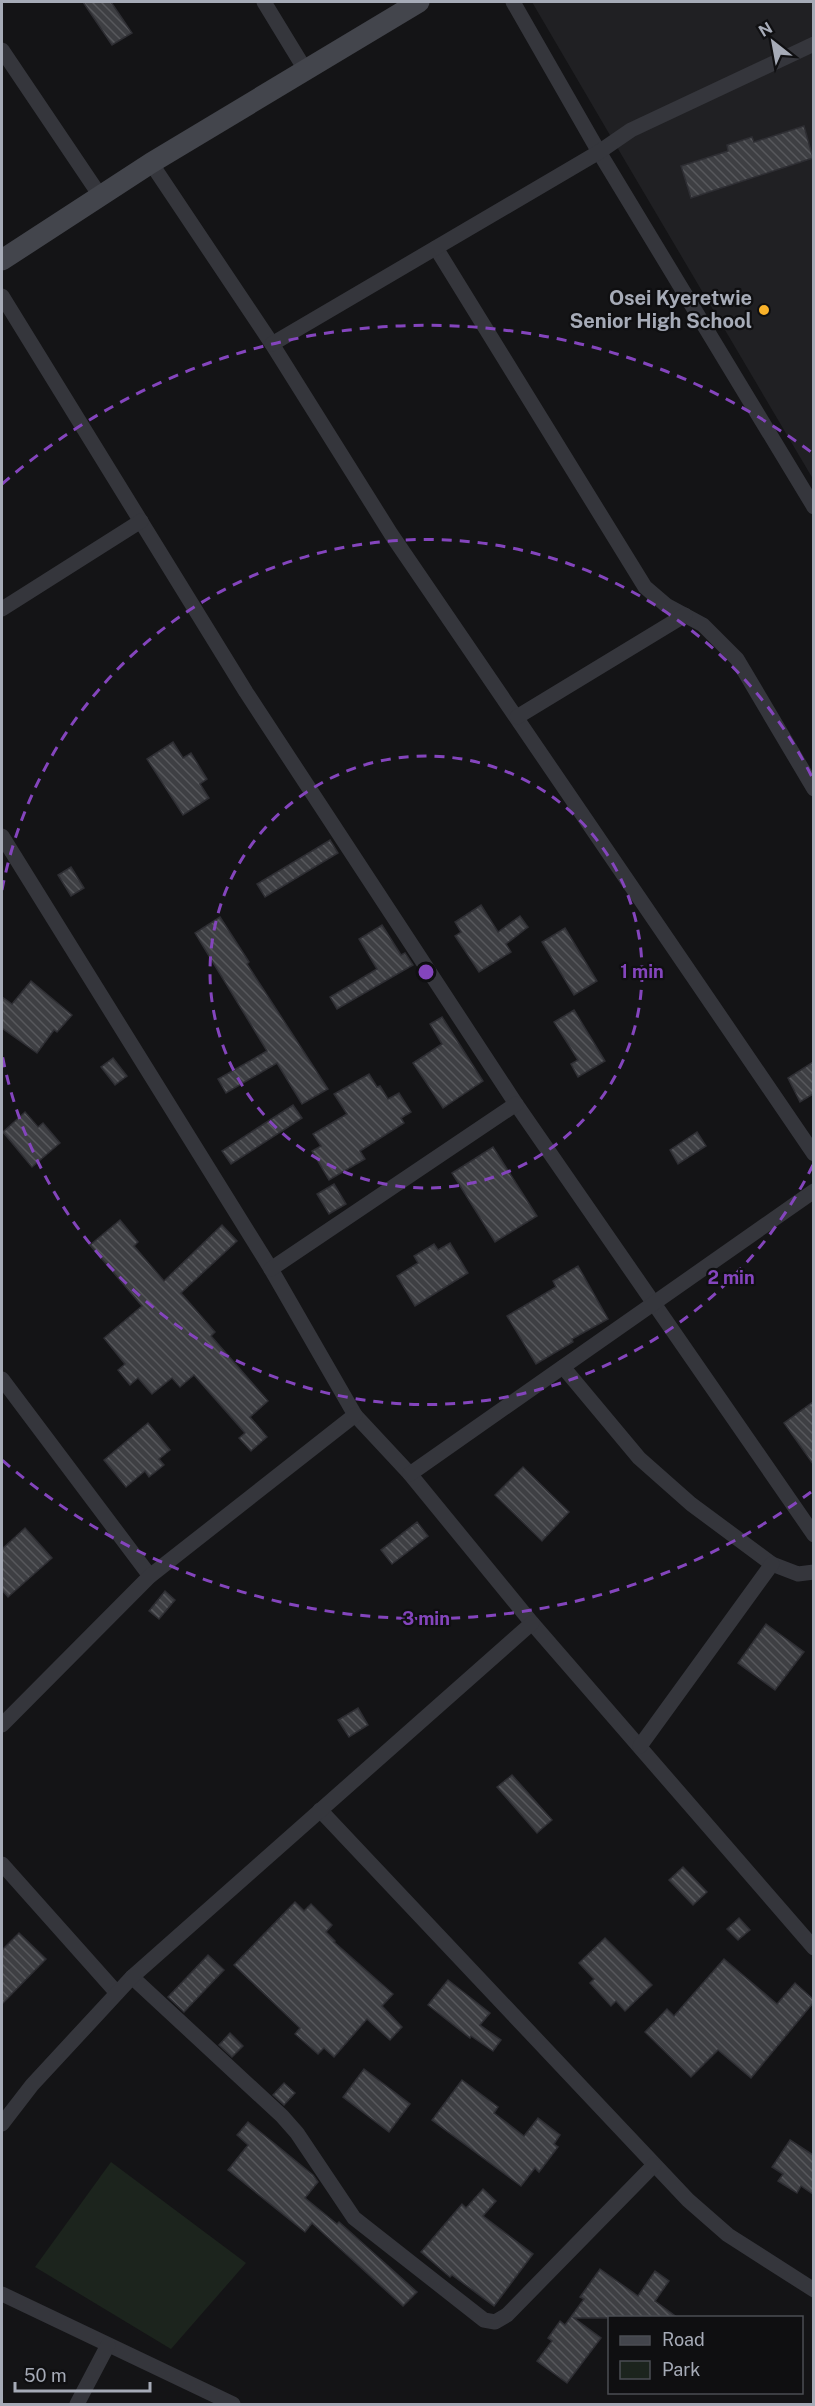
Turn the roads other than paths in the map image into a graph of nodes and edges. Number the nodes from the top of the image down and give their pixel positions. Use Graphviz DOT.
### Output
graph roads {
  1 [pos="264,2"];
  2 [pos="419,2"];
  3 [pos="513,2"];
  4 [pos="813,44"];
  5 [pos="2,50"];
  6 [pos="306,71"];
  7 [pos="599,152"];
  8 [pos="151,163"];
  9 [pos="101,197"];
  10 [pos="436,248"];
  11 [pos="2,260"];
  12 [pos="2,296"];
  13 [pos="272,344"];
  14 [pos="813,507"];
  15 [pos="141,521"];
  16 [pos="2,609"];
  17 [pos="685,615"];
  18 [pos="517,717"];
  19 [pos="813,789"];
  20 [pos="2,836"];
  21 [pos="516,1104"];
  22 [pos="813,1154"];
  23 [pos="813,1191"];
  24 [pos="271,1269"];
  25 [pos="653,1303"];
  26 [pos="563,1367"];
  27 [pos="2,1379"];
  28 [pos="355,1414"];
  29 [pos="411,1474"];
  30 [pos="813,1535"];
  31 [pos="772,1564"];
  32 [pos="813,1572"];
  33 [pos="150,1576"];
  34 [pos="532,1623"];
  35 [pos="2,1725"];
  36 [pos="640,1746"];
  37 [pos="320,1810"];
  38 [pos="2,1864"];
  39 [pos="813,1948"];
  40 [pos="132,1977"];
  41 [pos="117,1993"];
  42 [pos="2,2124"];
  43 [pos="654,2165"];
  44 [pos="813,2290"];
  45 [pos="2,2294"];
  46 [pos="108,2345"];
  47 [pos="77,2404"];
  48 [pos="233,2404"];
  1 -- 6 [label="street"];
  2 -- 6 [label="street"];
  3 -- 7 [label="street"];
  4 -- 7 [label="street"];
  5 -- 9 [label="street"];
  6 -- 8 [label="street"];
  7 -- 10 [label="street"];
  7 -- 14 [label="street"];
  8 -- 9 [label="street"];
  8 -- 13 [label="street"];
  9 -- 11 [label="street"];
  10 -- 13 [label="street"];
  10 -- 17 [label="street"];
  12 -- 15 [label="street"];
  13 -- 18 [label="street"];
  15 -- 16 [label="street"];
  15 -- 21 [label="street"];
  17 -- 18 [label="street"];
  17 -- 19 [label="street"];
  18 -- 22 [label="street"];
  20 -- 24 [label="street"];
  21 -- 24 [label="street"];
  21 -- 25 [label="street"];
  23 -- 25 [label="street"];
  24 -- 28 [label="street"];
  25 -- 26 [label="street"];
  25 -- 30 [label="street"];
  26 -- 29 [label="street"];
  26 -- 31 [label="street"];
  27 -- 33 [label="street"];
  28 -- 29 [label="street"];
  28 -- 33 [label="street"];
  29 -- 34 [label="street"];
  31 -- 32 [label="street"];
  31 -- 36 [label="street"];
  33 -- 35 [label="street"];
  34 -- 36 [label="street"];
  34 -- 37 [label="street"];
  36 -- 39 [label="street"];
  37 -- 40 [label="street"];
  37 -- 43 [label="street"];
  38 -- 41 [label="street"];
  40 -- 41 [label="street"];
  40 -- 43 [label="street"];
  41 -- 42 [label="street"];
  43 -- 44 [label="street"];
  45 -- 46 [label="street"];
  46 -- 47 [label="street"];
  46 -- 48 [label="street"];
}
